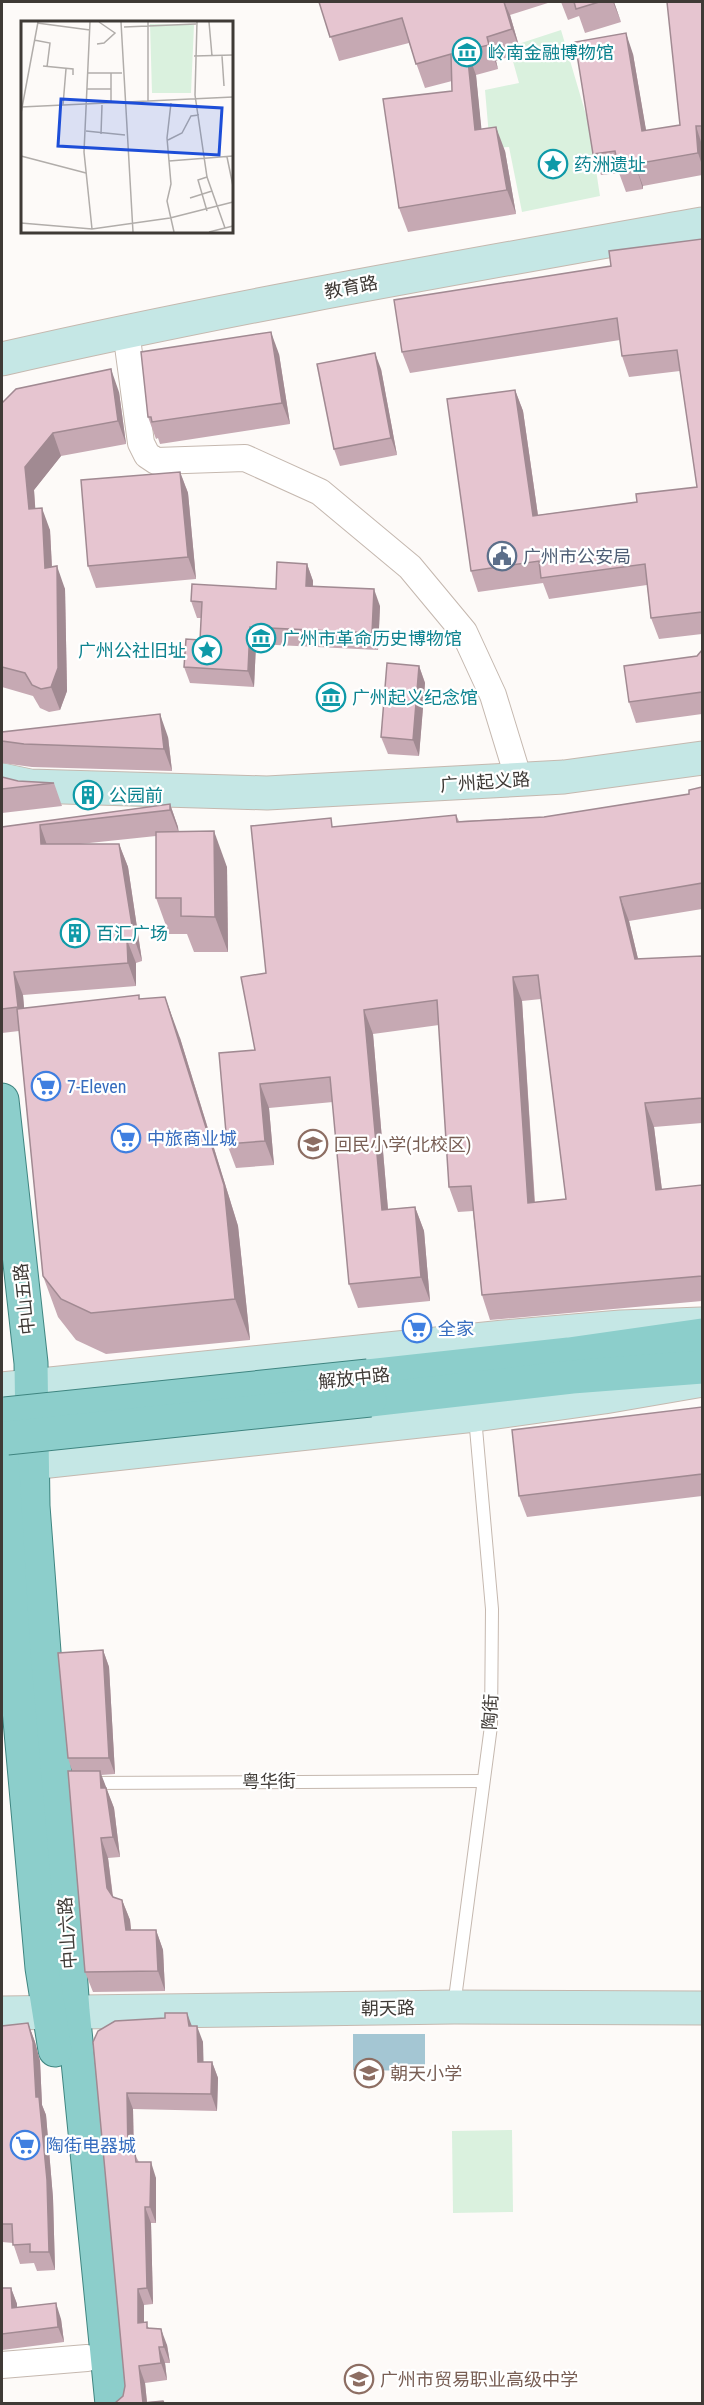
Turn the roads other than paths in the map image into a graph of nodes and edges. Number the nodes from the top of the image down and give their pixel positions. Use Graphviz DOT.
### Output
graph roads {
  1 [pos="702,224"];
  2 [pos="126,331"];
  3 [pos="2,359"];
  4 [pos="702,758"];
  5 [pos="2,780"];
  6 [pos="519,780"];
  7 [pos="267,793"];
  8 [pos="118,818"];
  9 [pos="2,1100"];
  10 [pos="702,1324"];
  11 [pos="702,1335"];
  12 [pos="702,1367"];
  13 [pos="702,1380"];
  14 [pos="369,1388"];
  15 [pos="475,1414"];
  16 [pos="9,1433"];
  17 [pos="8,1653"];
  18 [pos="482,1781"];
  19 [pos="56,1783"];
  20 [pos="454,2007"];
  21 [pos="702,2008"];
  22 [pos="62,2012"];
  23 [pos="2,2013"];
  24 [pos="87,2358"];
  25 [pos="2,2365"];
  26 [pos="92,2403"];
  27 [pos="112,2403"];
  1 -- 2 [label="main road, 教育路"];
  2 -- 3 [label="main road, 教育路"];
  2 -- 6 [label="street"];
  4 -- 6 [label="main road, 广州起义路"];
  5 -- 7 [label="main road, 广州起义路"];
  6 -- 7 [label="main road, 广州起义路"];
  7 -- 8 [label="main road, 广州起义路"];
  9 -- 16 [label="main road, 中山五路"];
  10 -- 16 [label="main road"];
  11 -- 14 [label="main road, 解放中路"];
  12 -- 14 [label="main road, 解放中路"];
  13 -- 15 [label="main road"];
  14 -- 16 [label="main road, 解放中路, bridge"];
  15 -- 16 [label="main road"];
  15 -- 18 [label="lane, 陶街"];
  16 -- 17 [label="main road, 中山六路"];
  16 -- 19 [label="main road, 中山六路"];
  17 -- 22 [label="main road, 中山六路"];
  18 -- 19 [label="lane, 粤华街"];
  18 -- 20 [label="lane, 陶街"];
  19 -- 22 [label="main road, 中山六路"];
  20 -- 21 [label="main road, 朝天路"];
  20 -- 22 [label="main road, 朝天路"];
  22 -- 23 [label="main road, 朝天路"];
  22 -- 24 [label="main road, 中山六路"];
  22 -- 27 [label="main road, 中山六路"];
  24 -- 25 [label="street"];
  24 -- 26 [label="main road, 中山六路"];
}
